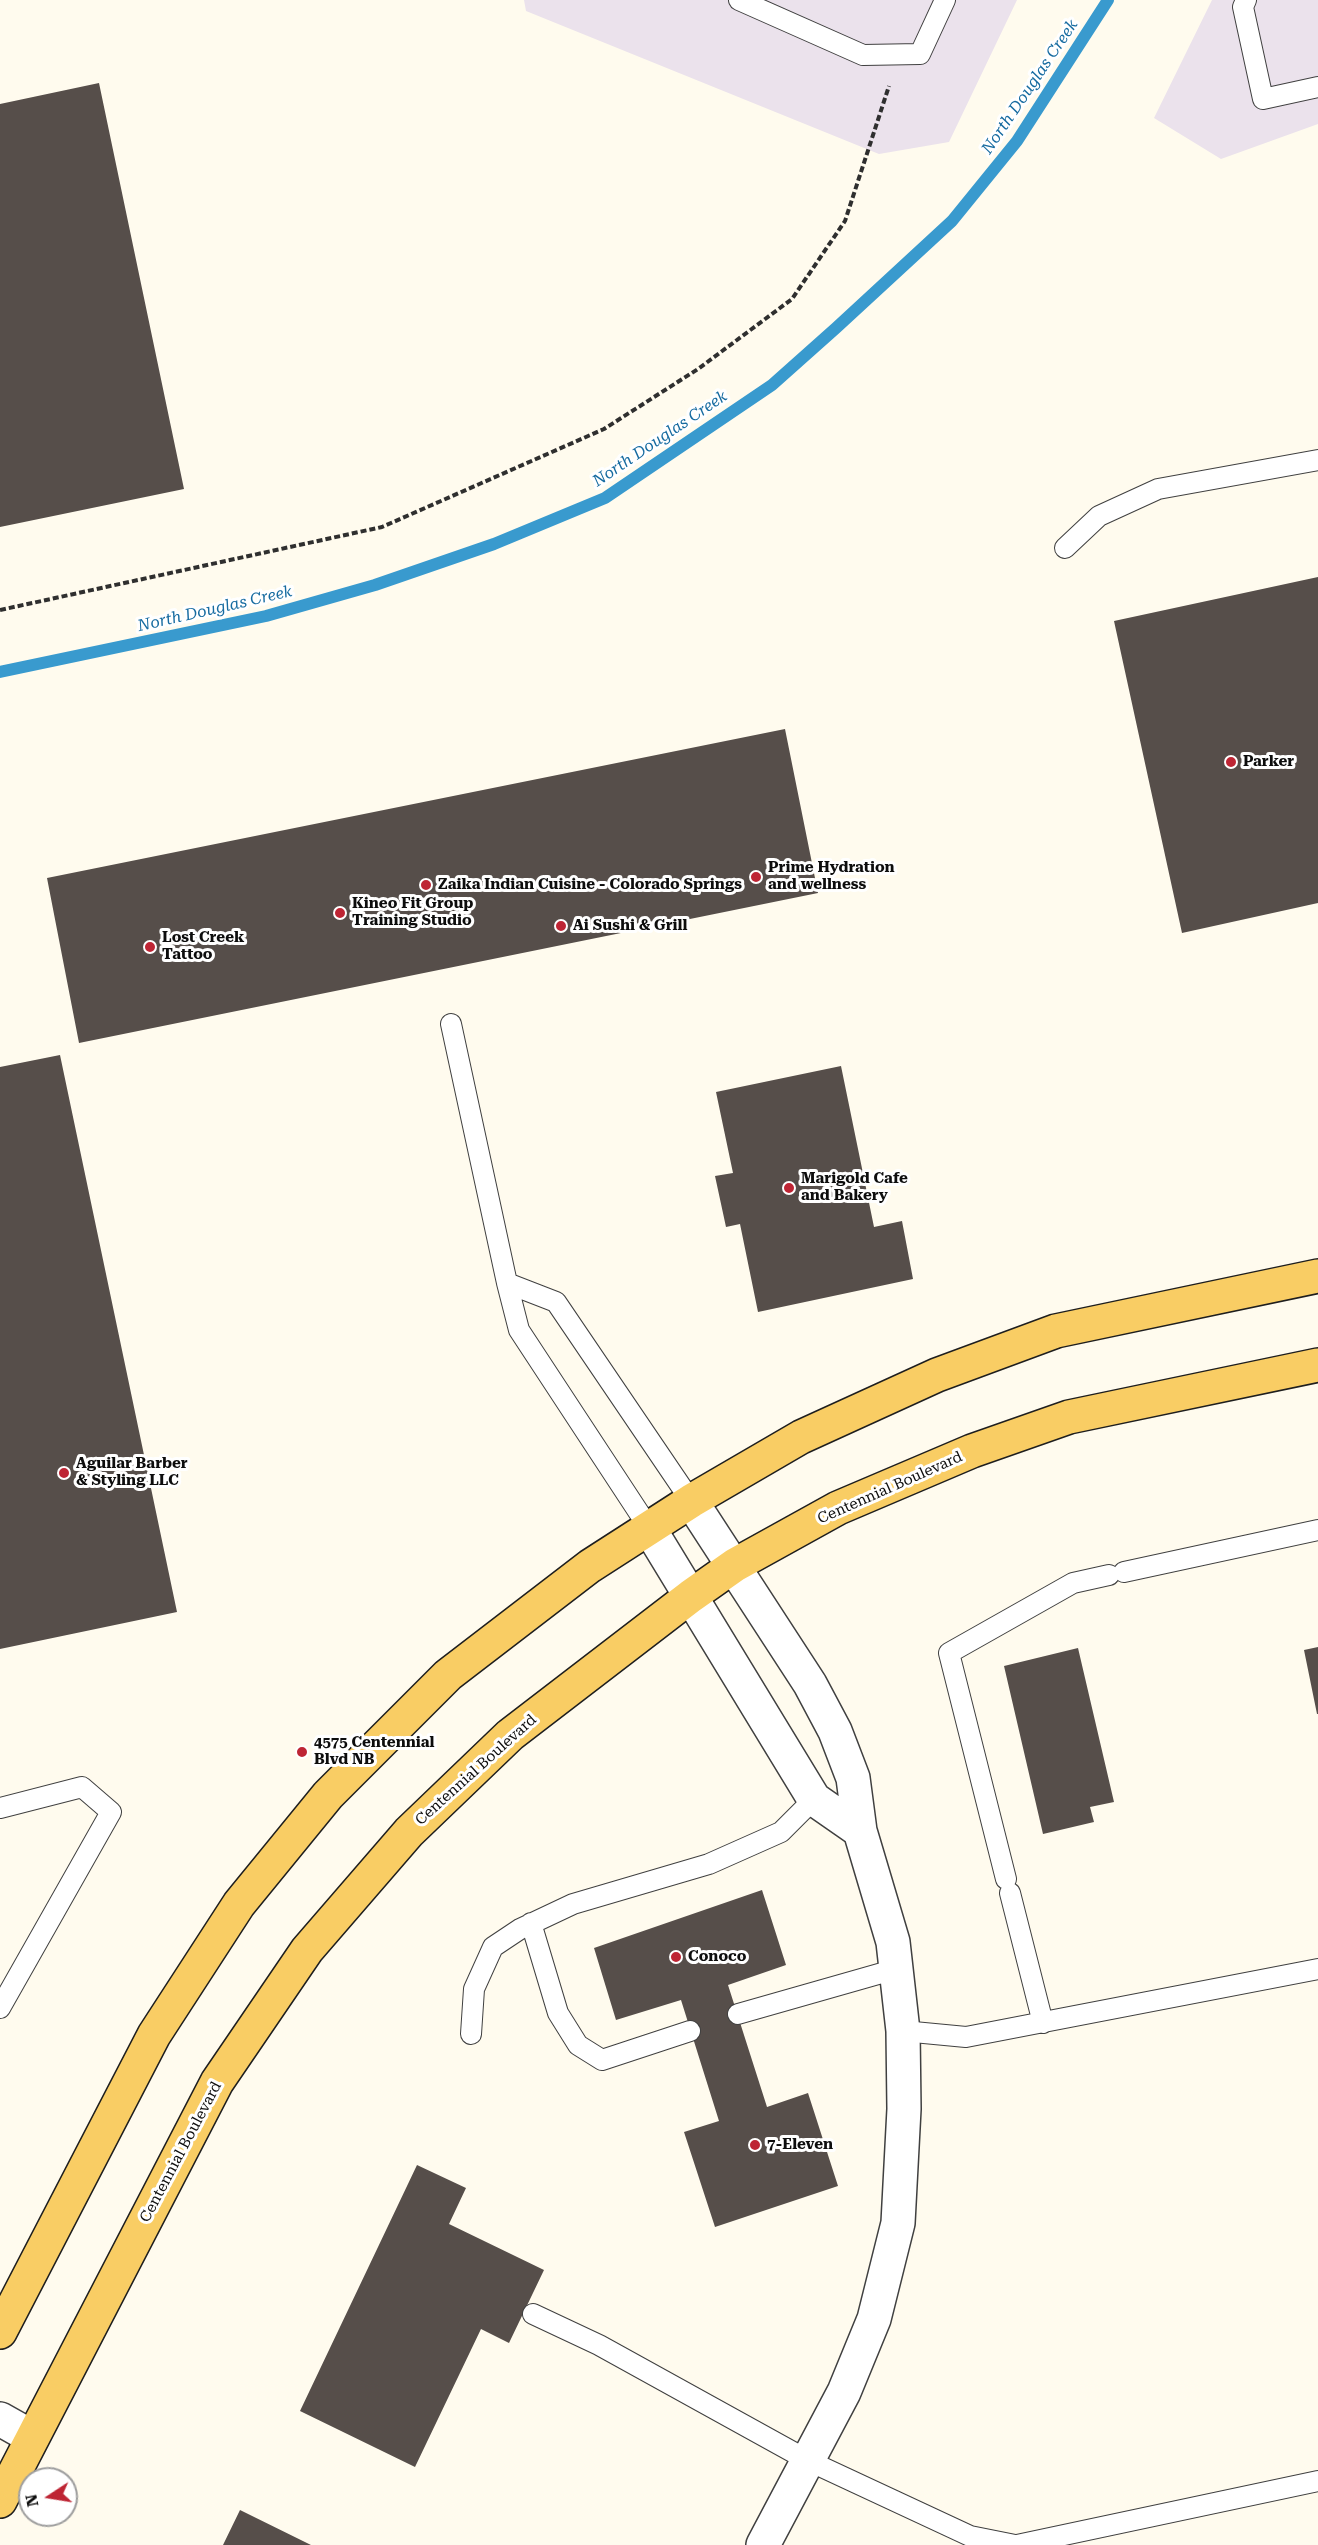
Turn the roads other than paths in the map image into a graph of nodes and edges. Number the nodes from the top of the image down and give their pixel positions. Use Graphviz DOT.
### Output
graph roads {
  1 [pos="739,0"];
  2 [pos="945,0"];
  3 [pos="1246,0"];
  4 [pos="1318,87"];
  5 [pos="1318,460"];
  6 [pos="1065,548"];
  7 [pos="451,1023"];
  8 [pos="1318,1276"];
  9 [pos="507,1283"];
  10 [pos="1318,1365"];
  11 [pos="691,1501"];
  12 [pos="649,1528"];
  13 [pos="1318,1530"];
  14 [pos="735,1566"];
  15 [pos="691,1596"];
  16 [pos="814,1798"];
  17 [pos="0,1808"];
  18 [pos="860,1831"];
  19 [pos="531,1923"];
  20 [pos="896,1969"];
  21 [pos="1318,1969"];
  22 [pos="0,2008"];
  23 [pos="738,2014"];
  24 [pos="1043,2023"];
  25 [pos="690,2031"];
  26 [pos="903,2031"];
  27 [pos="471,2034"];
  28 [pos="533,2314"];
  29 [pos="0,2332"];
  30 [pos="0,2419"];
  31 [pos="32,2437"];
  32 [pos="809,2461"];
  33 [pos="1318,2481"];
  34 [pos="0,2501"];
  35 [pos="763,2545"];
  36 [pos="1016,2545"];
  1 -- 2 [label="lane"];
  3 -- 4 [label="lane"];
  5 -- 6 [label="lane"];
  7 -- 9 [label="lane"];
  8 -- 11 [label="main road"];
  9 -- 11 [label="lane"];
  9 -- 12 [label="lane"];
  10 -- 14 [label="main road, Centennial Boulevard"];
  11 -- 12 [label="main road"];
  11 -- 14 [label="street"];
  12 -- 15 [label="street"];
  12 -- 29 [label="main road"];
  13 -- 24 [label="lane"];
  14 -- 15 [label="main road, Centennial Boulevard"];
  14 -- 18 [label="street"];
  15 -- 16 [label="street"];
  15 -- 31 [label="main road, Centennial Boulevard"];
  16 -- 18 [label="street"];
  16 -- 19 [label="lane"];
  17 -- 22 [label="lane"];
  18 -- 20 [label="street"];
  19 -- 25 [label="lane"];
  19 -- 27 [label="lane"];
  20 -- 23 [label="lane"];
  20 -- 26 [label="street"];
  21 -- 24 [label="lane"];
  24 -- 26 [label="lane"];
  26 -- 32 [label="street"];
  28 -- 32 [label="lane"];
  30 -- 31 [label="street"];
  31 -- 34 [label="main road, Centennial Boulevard"];
  32 -- 35 [label="street"];
  32 -- 36 [label="lane"];
  33 -- 36 [label="lane"];
}
